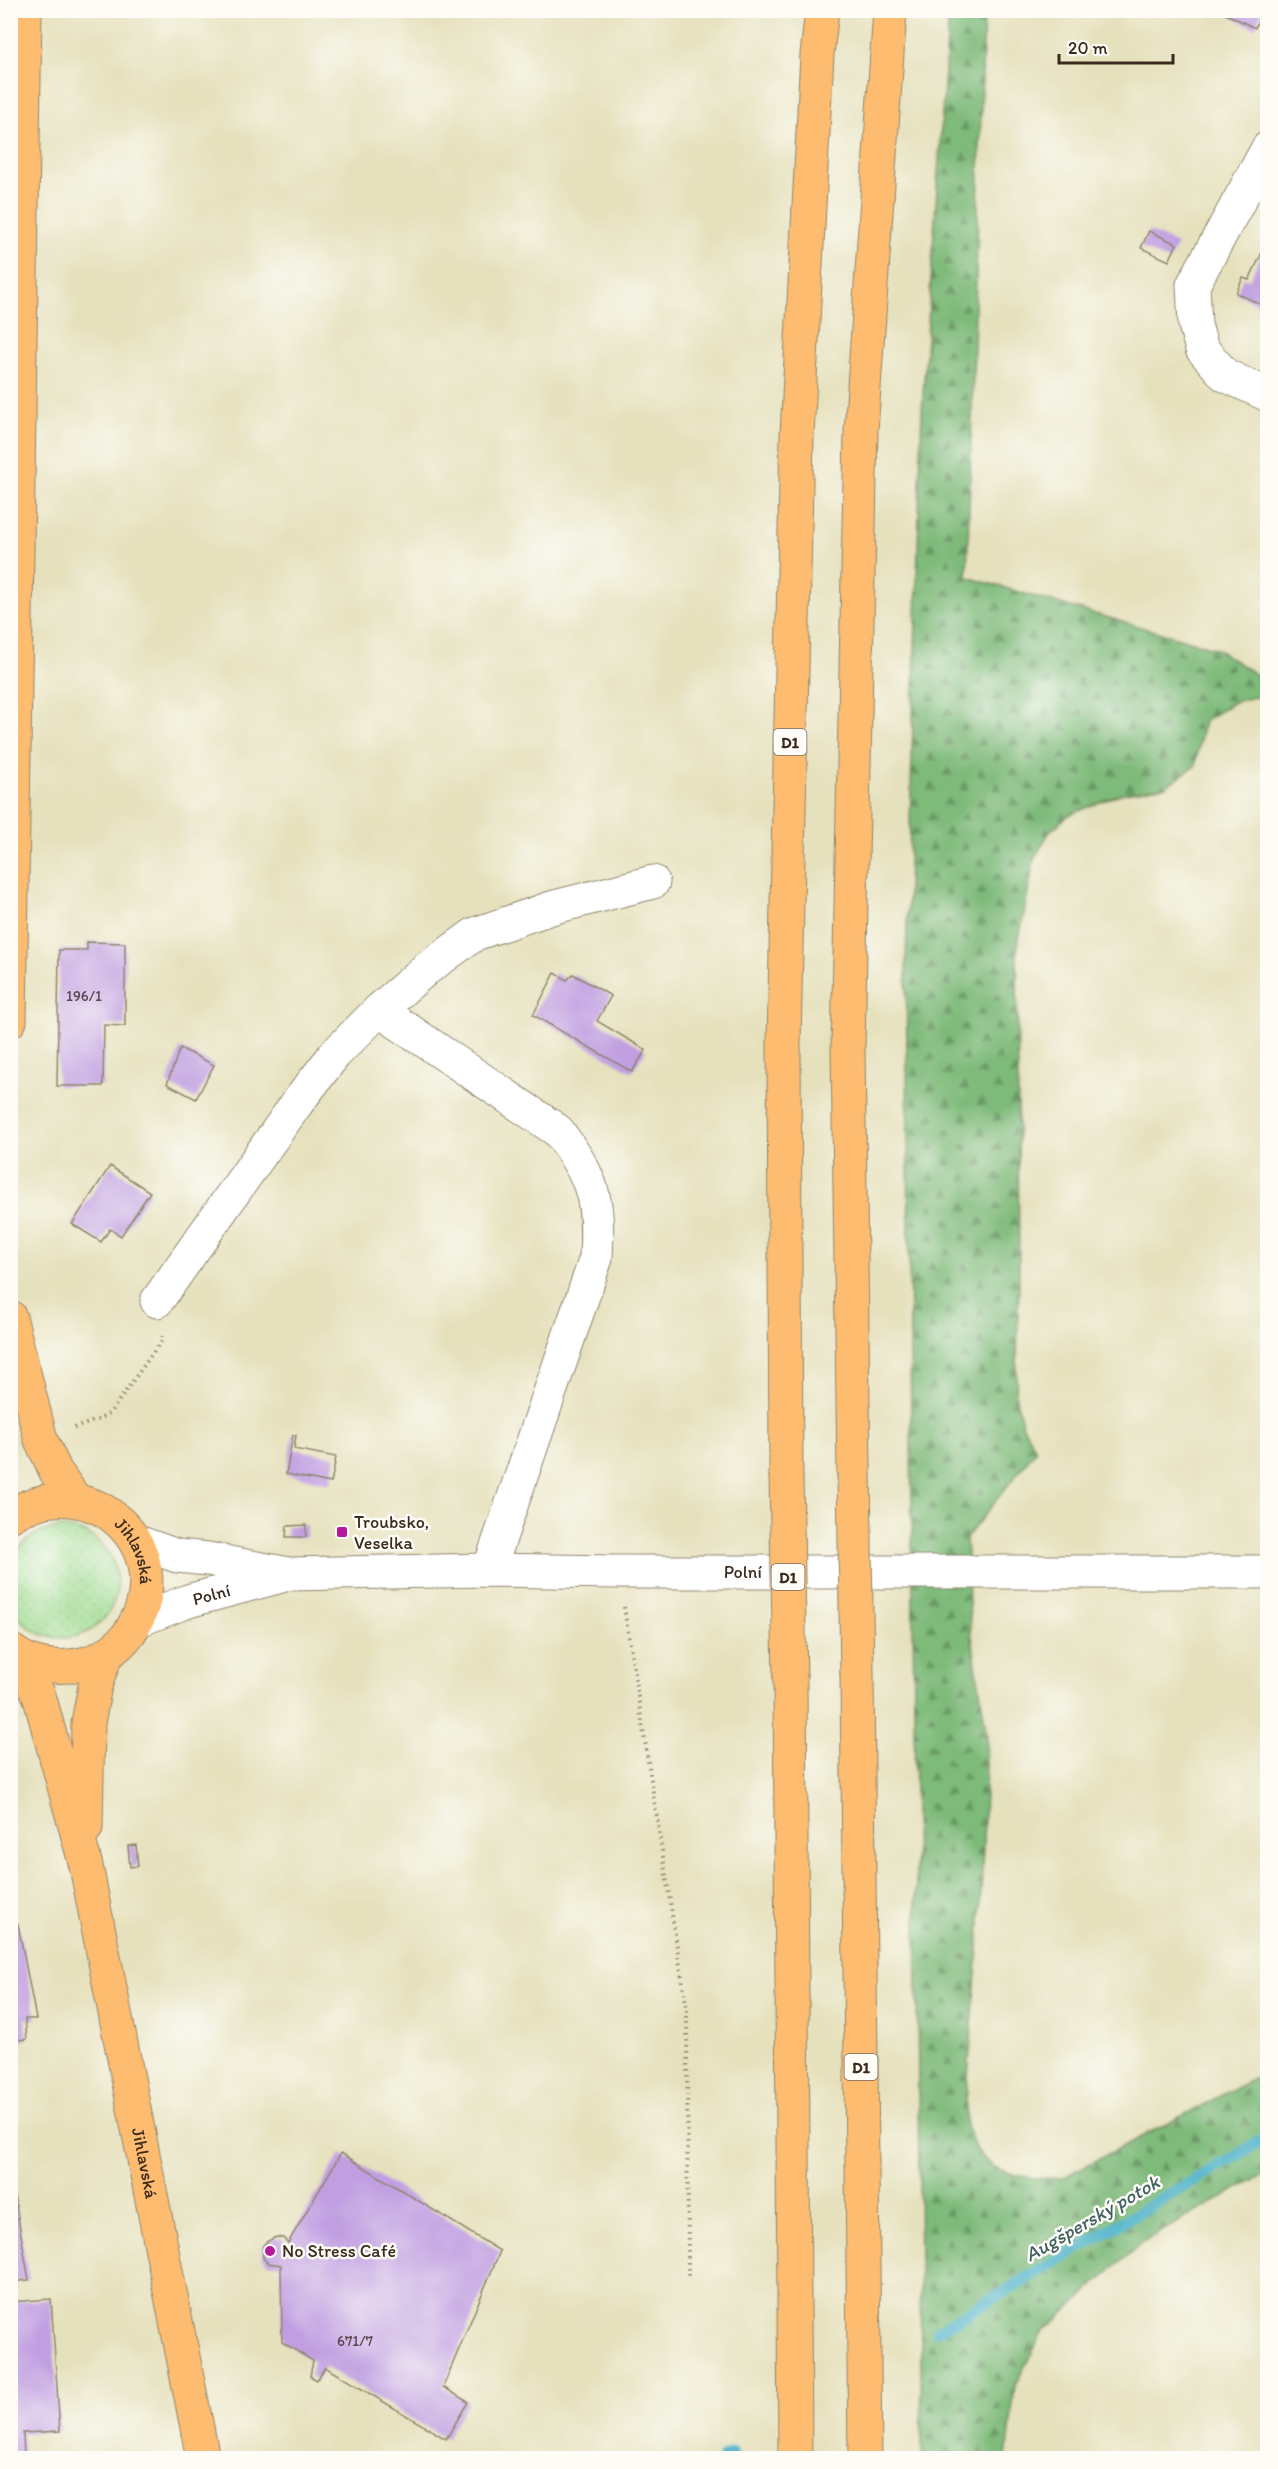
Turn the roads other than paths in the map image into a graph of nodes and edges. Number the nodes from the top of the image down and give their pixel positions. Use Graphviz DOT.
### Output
graph roads {
  1 [pos="25,10"];
  2 [pos="822,10"];
  3 [pos="890,10"];
  4 [pos="17,117"];
  5 [pos="1267,150"];
  6 [pos="1268,395"];
  7 [pos="653,882"];
  8 [pos="379,1010"];
  9 [pos="10,1021"];
  10 [pos="158,1302"];
  11 [pos="10,1317"];
  12 [pos="75,1499"];
  13 [pos="10,1516"];
  14 [pos="135,1541"];
  15 [pos="489,1570"];
  16 [pos="1268,1572"];
  17 [pos="289,1574"];
  18 [pos="136,1622"];
  19 [pos="15,1653"];
  20 [pos="106,1655"];
  21 [pos="86,1866"];
  22 [pos="203,2458"];
  23 [pos="795,2458"];
  24 [pos="865,2458"];
  1 -- 4 [label="main road"];
  2 -- 23 [label="main road, D1, bridge"];
  3 -- 24 [label="main road, D1, bridge"];
  4 -- 9 [label="main road"];
  5 -- 6 [label="street"];
  7 -- 8 [label="street"];
  8 -- 10 [label="street"];
  8 -- 15 [label="street"];
  11 -- 12 [label="main road"];
  12 -- 13 [label="main road, Jihlavská"];
  12 -- 14 [label="main road, Jihlavská"];
  14 -- 17 [label="street, Polní"];
  14 -- 18 [label="main road, Jihlavská"];
  15 -- 16 [label="street, Polní"];
  15 -- 17 [label="street, Polní"];
  17 -- 18 [label="street, Polní"];
  18 -- 20 [label="main road, Jihlavská"];
  19 -- 20 [label="main road, Jihlavská"];
  19 -- 21 [label="main road, Jihlavská"];
  20 -- 21 [label="main road, Jihlavská"];
  21 -- 22 [label="main road, Jihlavská"];
}
